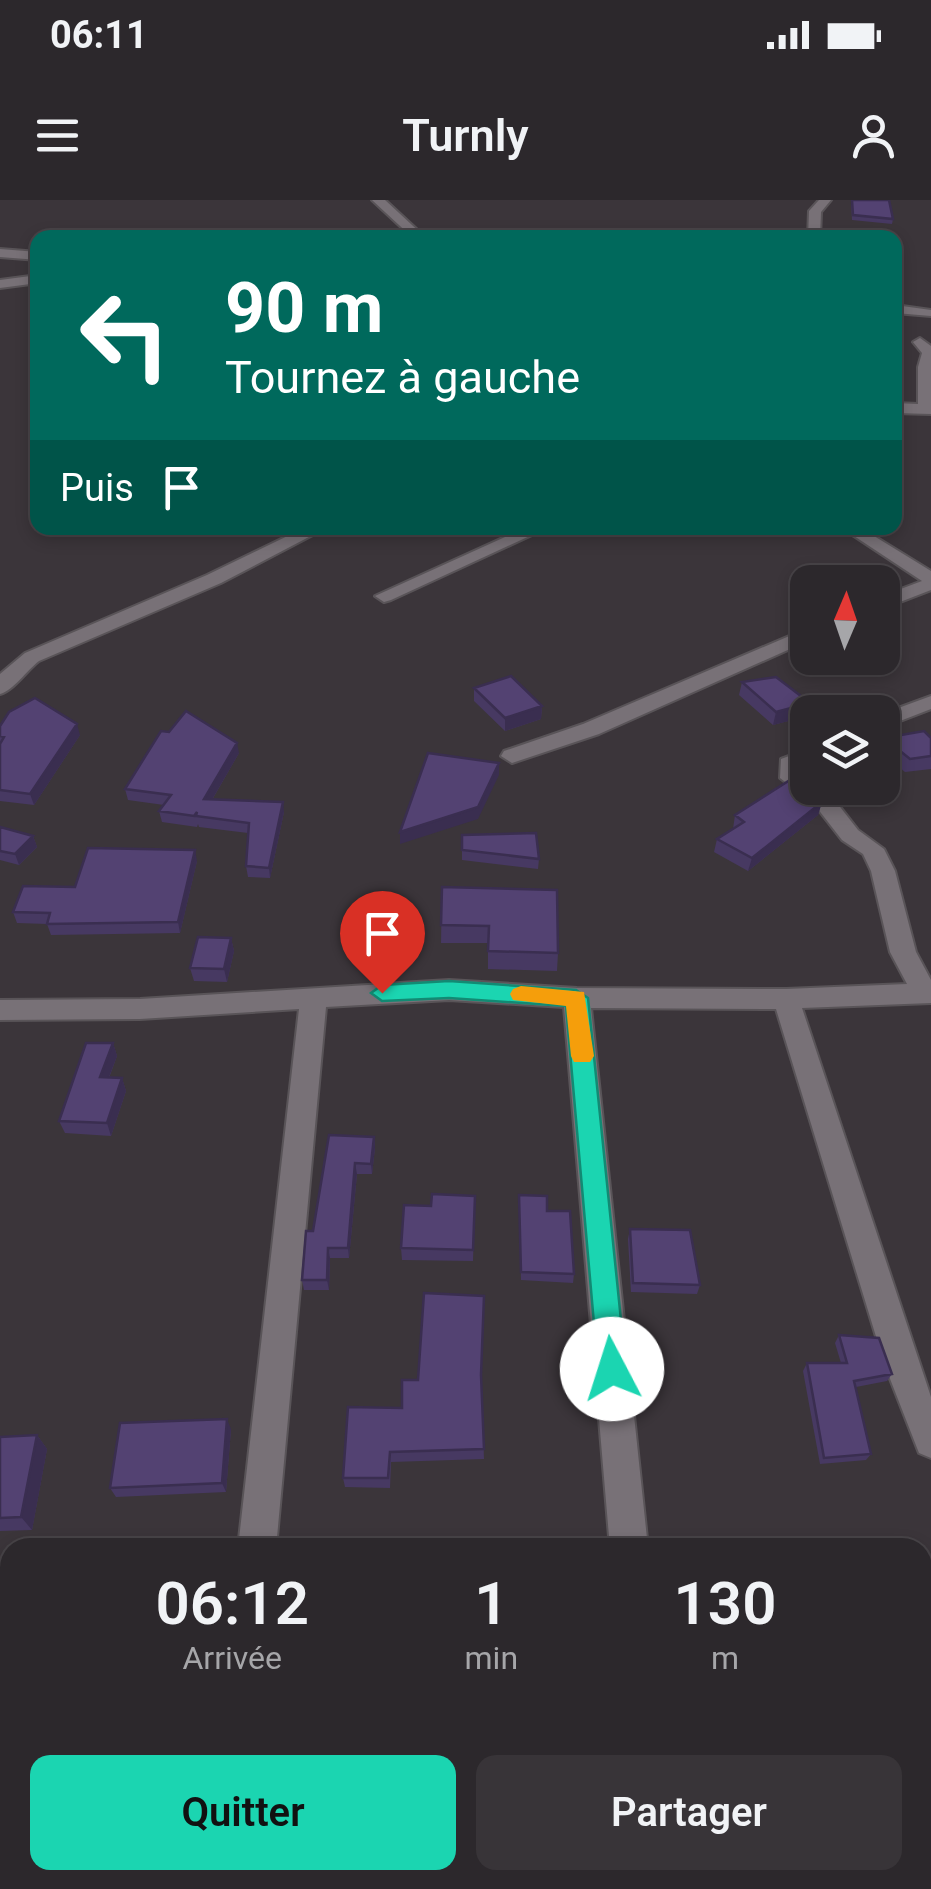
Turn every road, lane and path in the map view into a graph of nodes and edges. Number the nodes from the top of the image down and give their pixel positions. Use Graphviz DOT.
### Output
graph roads {
  1 [pos="378,200"];
  2 [pos="825,200"];
  3 [pos="411,230"];
  4 [pos="815,230"];
  5 [pos="0,253"];
  6 [pos="30,255"];
  7 [pos="30,279"];
  8 [pos="0,284"];
  9 [pos="902,310"];
  10 [pos="928,314"];
  11 [pos="920,342"];
  12 [pos="902,408"];
  13 [pos="928,408"];
  14 [pos="304,535"];
  15 [pos="522,535"];
  16 [pos="860,535"];
  17 [pos="931,582"];
  18 [pos="900,595"];
  19 [pos="384,596"];
  20 [pos="790,642"];
  21 [pos="0,688"];
  22 [pos="931,702"];
  23 [pos="900,715"];
  24 [pos="512,756"];
  25 [pos="826,805"];
  26 [pos="928,993"];
  27 [pos="314,996"];
  28 [pos="576,998"];
  29 [pos="786,999"];
  30 [pos="0,1010"];
  31 [pos="917,1369"];
  32 [pos="931,1441"];
  33 [pos="259,1538"];
  34 [pos="629,1538"];
  1 -- 3 [label="street"];
  2 -- 4 [label="street"];
  5 -- 6 [label="street"];
  7 -- 8 [label="street"];
  9 -- 10 [label="street"];
  11 -- 13 [label="street"];
  12 -- 13 [label="street"];
  14 -- 21 [label="street"];
  15 -- 19 [label="street"];
  16 -- 17 [label="street"];
  17 -- 18 [label="street"];
  20 -- 24 [label="street"];
  22 -- 23 [label="street"];
  25 -- 26 [label="street"];
  26 -- 29 [label="street"];
  27 -- 28 [label="street"];
  27 -- 30 [label="street"];
  27 -- 33 [label="street"];
  28 -- 29 [label="street"];
  28 -- 34 [label="street"];
  29 -- 31 [label="street"];
  31 -- 32 [label="street"];
}
